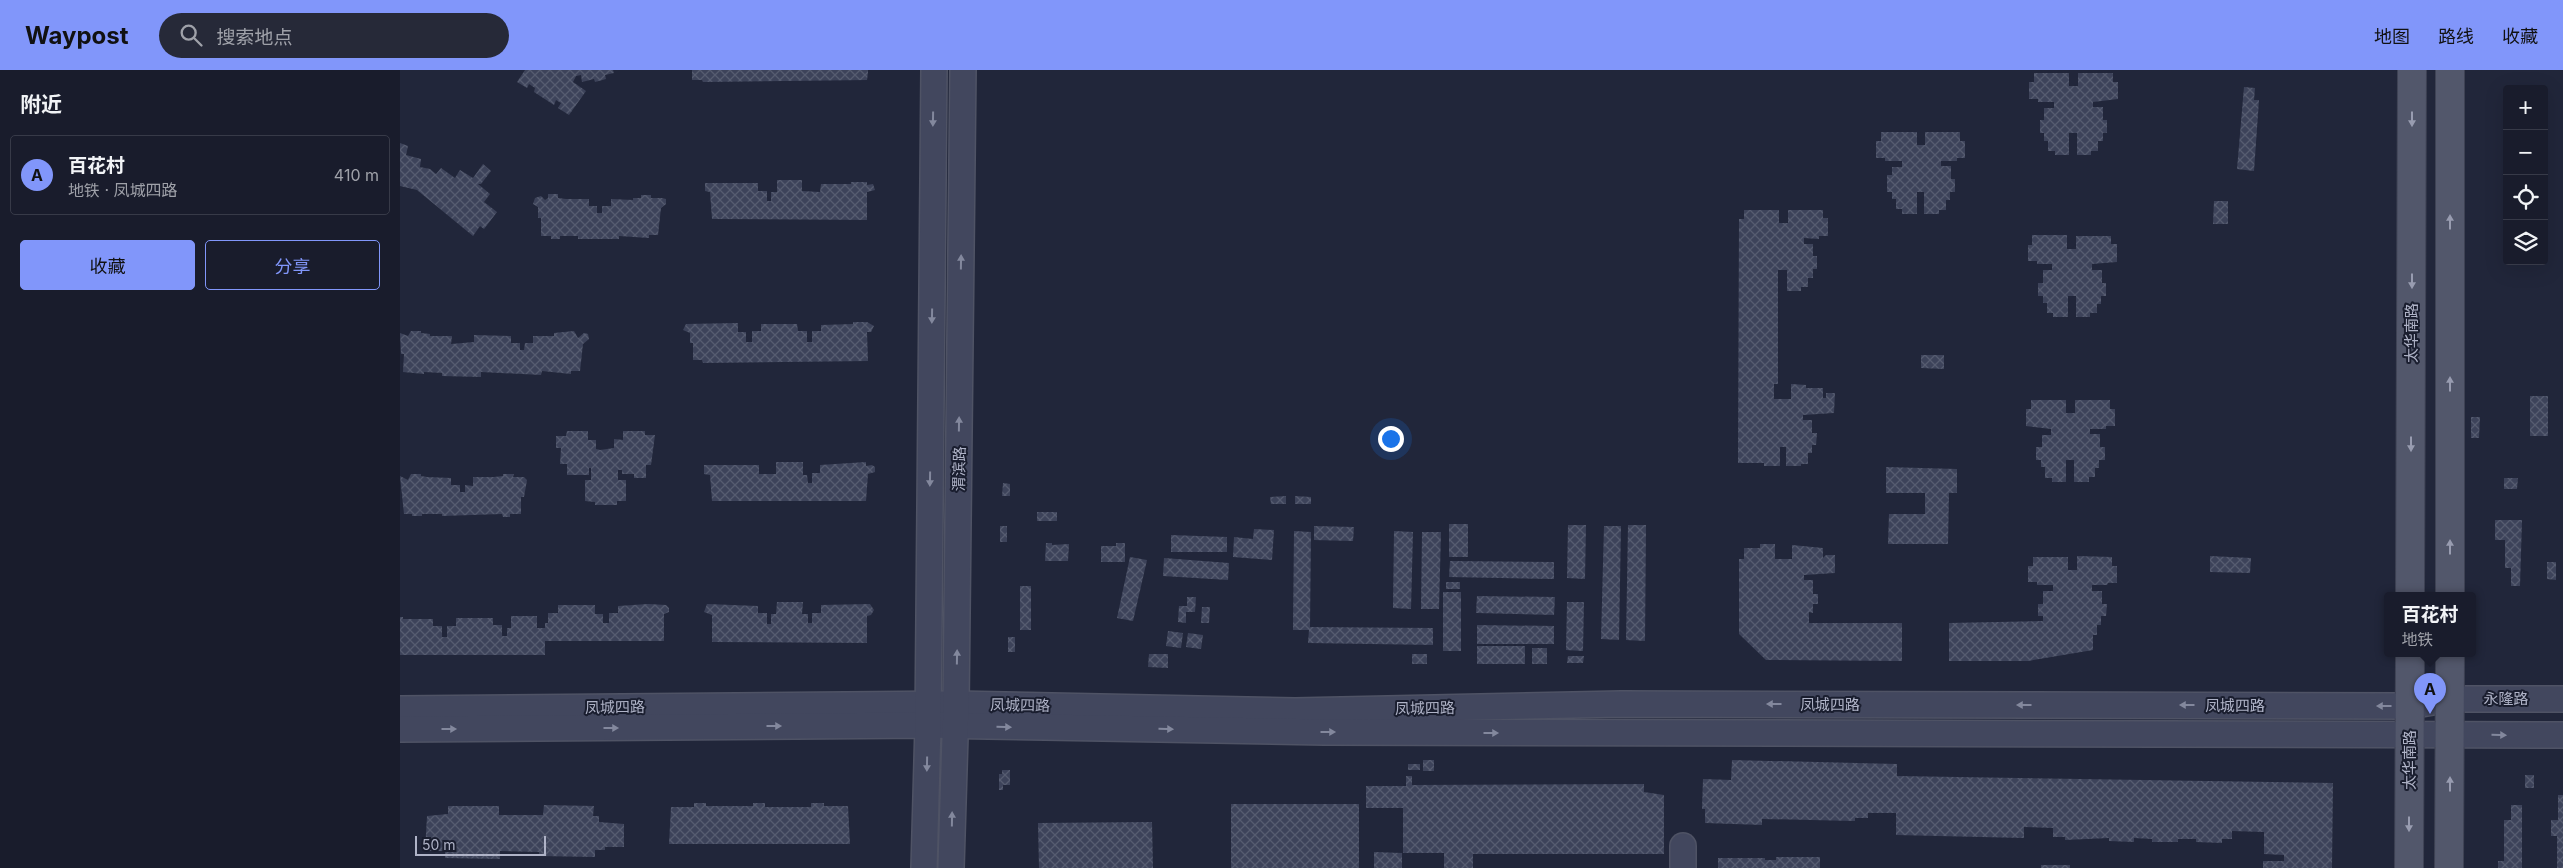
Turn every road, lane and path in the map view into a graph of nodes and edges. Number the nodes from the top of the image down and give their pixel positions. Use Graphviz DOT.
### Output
graph roads {
  1 [pos="934,70"];
  2 [pos="963,70"];
  3 [pos="2412,70"];
  4 [pos="2450,70"];
  5 [pos="2410,592"];
  6 [pos="2450,592"];
  7 [pos="2410,657"];
  8 [pos="2450,657"];
  9 [pos="2450,699"];
  10 [pos="2563,699"];
  11 [pos="2410,706"];
  12 [pos="400,709"];
  13 [pos="928,715"];
  14 [pos="955,715"];
  15 [pos="400,729"];
  16 [pos="2450,734"];
  17 [pos="2563,735"];
  18 [pos="2408,736"];
  19 [pos="924,868"];
  20 [pos="951,868"];
  21 [pos="2409,868"];
  22 [pos="2449,868"];
  1 -- 13 [label="street, 渭滨路, one-way"];
  14 -- 2 [label="street, 渭滨路, one-way"];
  3 -- 5 [label="main road, 太华南路, one-way"];
  6 -- 4 [label="main road, one-way"];
  7 -- 11 [label="main road, 太华南路"];
  8 -- 9 [label="main road"];
  9 -- 10 [label="street, 永隆路"];
  9 -- 11 [label="street, 凤城四路"];
  9 -- 16 [label="main road"];
  11 -- 14 [label="street, 凤城四路, one-way"];
  11 -- 18 [label="main road, 太华南路"];
  12 -- 13 [label="street, 凤城四路"];
  13 -- 14 [label="street, 凤城四路"];
  15 -- 13 [label="street, 凤城四路, one-way"];
  13 -- 19 [label="street, 渭滨路, one-way"];
  14 -- 18 [label="street, 凤城四路, one-way"];
  20 -- 14 [label="street, 渭滨路, one-way"];
  16 -- 17 [label="street, one-way"];
  16 -- 18 [label="street, 凤城四路"];
  22 -- 16 [label="main road, one-way"];
  18 -- 21 [label="main road, 太华南路, one-way"];
}
